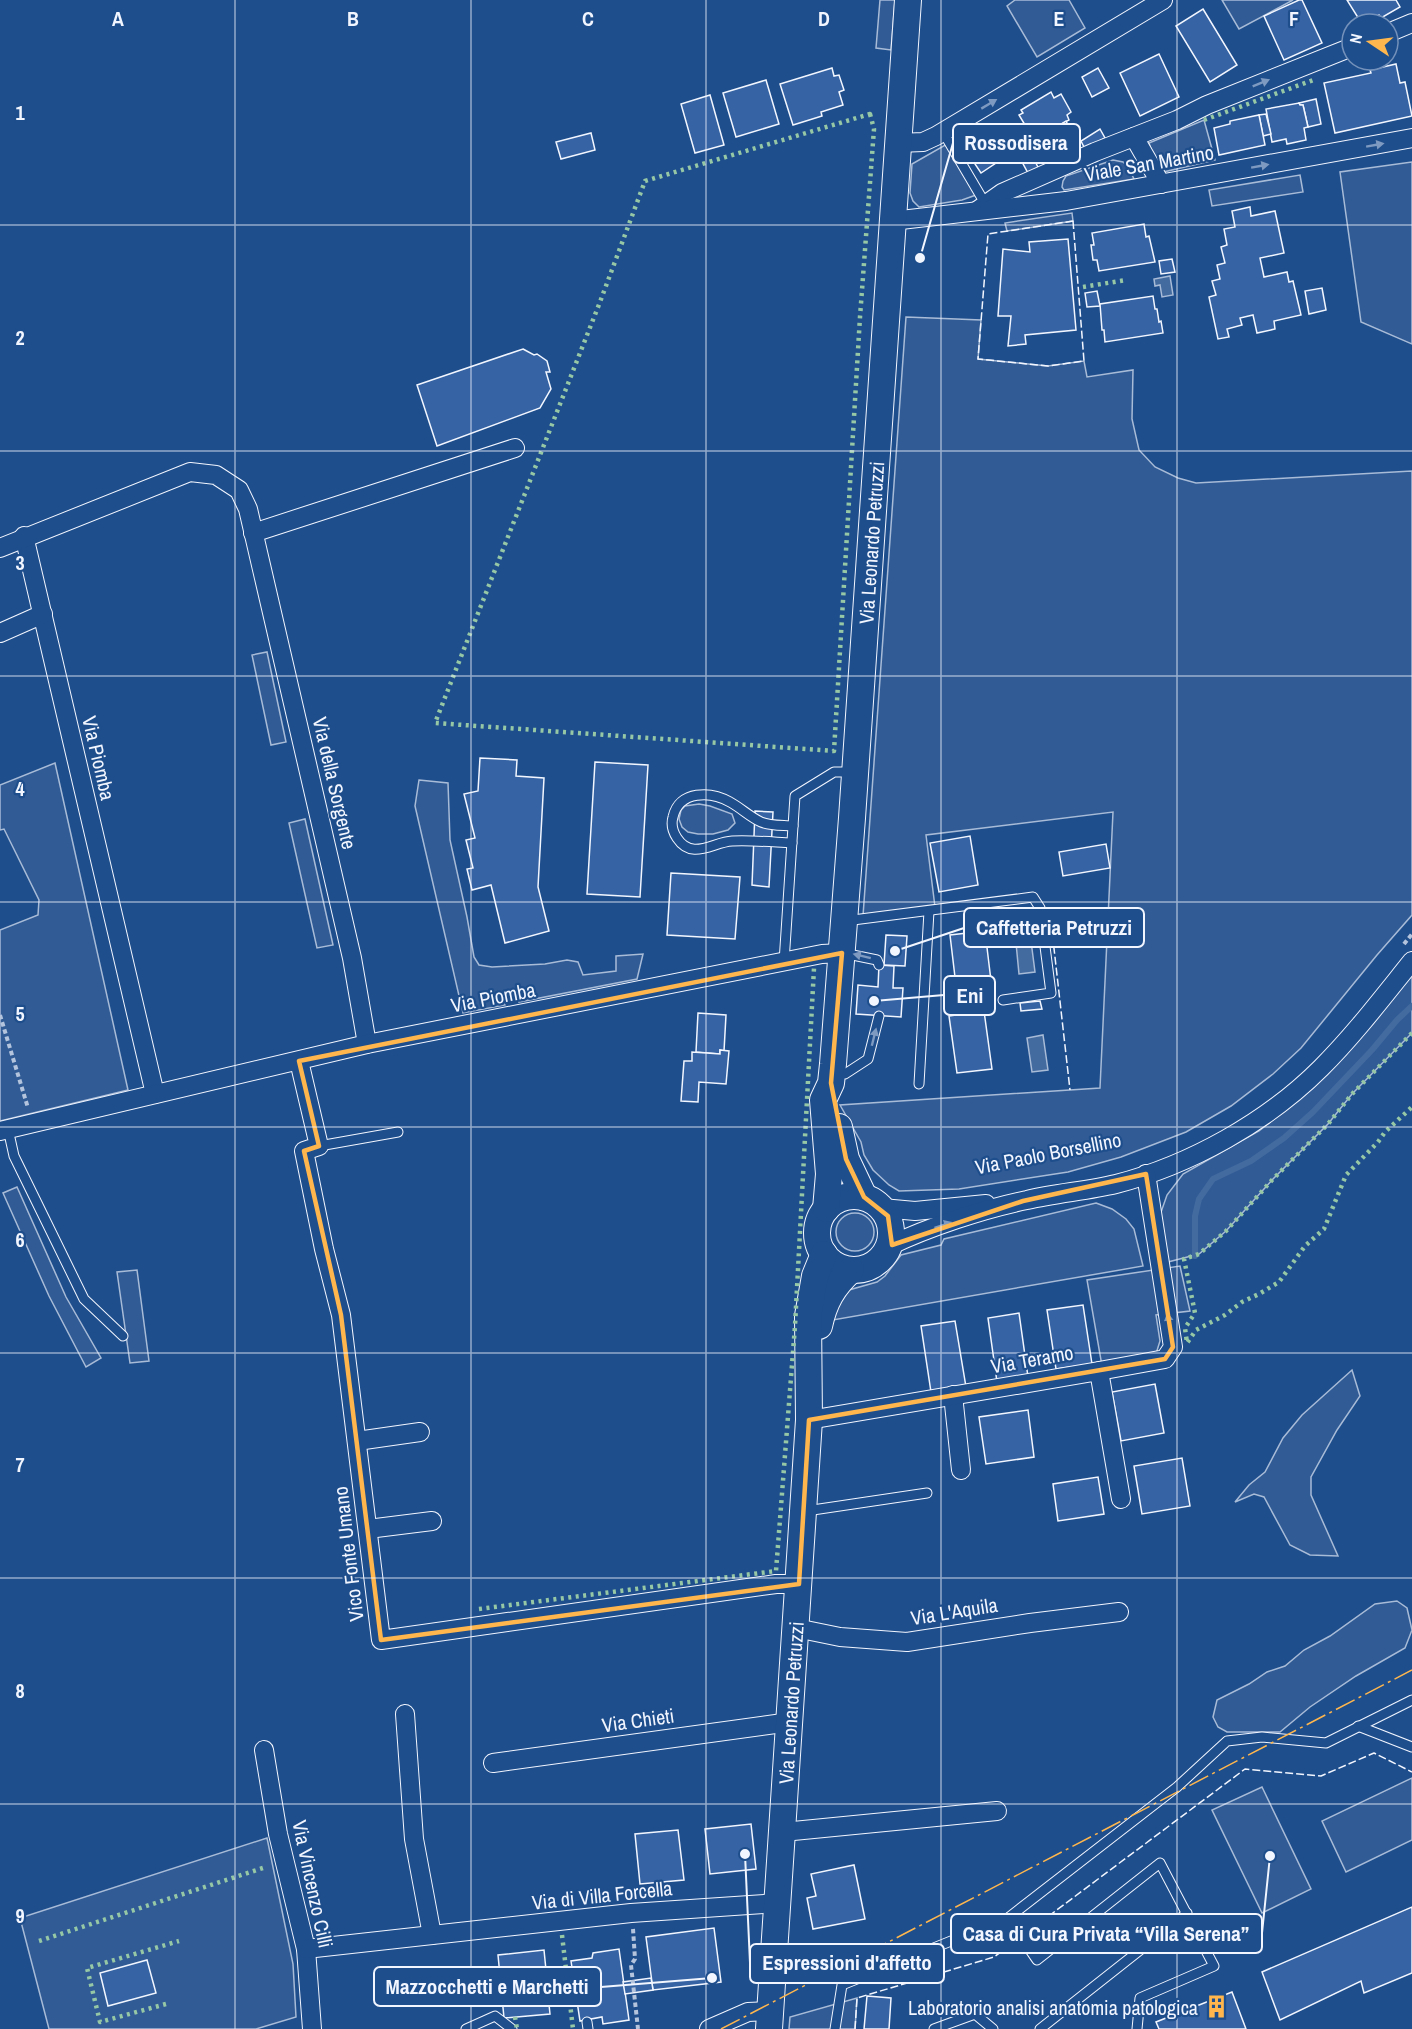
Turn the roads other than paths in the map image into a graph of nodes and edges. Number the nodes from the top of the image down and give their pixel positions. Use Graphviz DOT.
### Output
graph roads {
  1 [pos="908,0"];
  2 [pos="1162,0"];
  3 [pos="1340,52"];
  4 [pos="943,132"];
  5 [pos="1134,137"];
  6 [pos="1412,138"];
  7 [pos="898,143"];
  8 [pos="1042,177"];
  9 [pos="1161,184"];
  10 [pos="1046,204"];
  11 [pos="980,209"];
  12 [pos="892,221"];
  13 [pos="515,448"];
  14 [pos="253,533"];
  15 [pos="24,536"];
  16 [pos="0,548"];
  17 [pos="43,614"];
  18 [pos="0,633"];
  19 [pos="855,772"];
  20 [pos="794,826"];
  21 [pos="792,843"];
  22 [pos="929,911"];
  23 [pos="844,922"];
  24 [pos="842,953"];
  25 [pos="1404,956"];
  26 [pos="784,962"];
  27 [pos="879,965"];
  28 [pos="1004,999"];
  29 [pos="879,1016"];
  30 [pos="367,1044"];
  31 [pos="299,1060"];
  32 [pos="831,1078"];
  33 [pos="919,1084"];
  34 [pos="155,1094"];
  35 [pos="4,1130"];
  36 [pos="398,1132"];
  37 [pos="319,1146"];
  38 [pos="1146,1174"];
  39 [pos="1023,1201"];
  40 [pos="873,1202"];
  41 [pos="826,1209"];
  42 [pos="889,1246"];
  43 [pos="824,1254"];
  44 [pos="851,1270"];
  45 [pos="123,1336"];
  46 [pos="1099,1371"];
  47 [pos="809,1376"];
  48 [pos="952,1395"];
  49 [pos="809,1420"];
  50 [pos="420,1432"];
  51 [pos="357,1441"];
  52 [pos="961,1470"];
  53 [pos="927,1493"];
  54 [pos="1121,1498"];
  55 [pos="803,1512"];
  56 [pos="432,1521"];
  57 [pos="368,1529"];
  58 [pos="799,1584"];
  59 [pos="1119,1612"];
  60 [pos="796,1628"];
  61 [pos="1412,1700"];
  62 [pos="405,1714"];
  63 [pos="790,1722"];
  64 [pos="1358,1726"];
  65 [pos="1412,1747"];
  66 [pos="264,1750"];
  67 [pos="492,1763"];
  68 [pos="997,1811"];
  69 [pos="783,1832"];
  70 [pos="778,1903"];
  71 [pos="1187,1913"];
  72 [pos="1008,1918"];
  73 [pos="432,1935"];
  74 [pos="306,1949"];
  75 [pos="770,2020"];
  76 [pos="312,2029"];
  77 [pos="466,2029"];
  78 [pos="513,2029"];
  79 [pos="708,2029"];
  80 [pos="835,2029"];
  81 [pos="934,2029"];
  82 [pos="993,2029"];
  83 [pos="1040,2029"];
  84 [pos="1137,2029"];
  1 -- 7 [label="main road, Via Leonardo Petruzzi"];
  4 -- 2 [label="street, one-way"];
  5 -- 3 [label="street, one-way"];
  4 -- 7 [label="street"];
  4 -- 11 [label="lane"];
  5 -- 8 [label="street"];
  5 -- 9 [label="street"];
  9 -- 6 [label="street, Viale San Martino, one-way"];
  7 -- 12 [label="main road, Via Leonardo Petruzzi"];
  8 -- 10 [label="street"];
  8 -- 11 [label="street"];
  9 -- 10 [label="street, Viale San Martino"];
  10 -- 11 [label="street, Viale San Martino"];
  11 -- 12 [label="street, Viale San Martino"];
  12 -- 19 [label="main road, Via Leonardo Petruzzi"];
  13 -- 14 [label="street"];
  14 -- 15 [label="street, Via della Sorgente"];
  14 -- 30 [label="street, Via della Sorgente"];
  15 -- 16 [label="street, Via della Sorgente"];
  15 -- 17 [label="street, Via Piomba"];
  17 -- 18 [label="street"];
  17 -- 34 [label="street, Via Piomba"];
  19 -- 20 [label="lane"];
  19 -- 23 [label="main road, Via Leonardo Petruzzi"];
  20 -- 21 [label="lane"];
  20 -- 21 [label="lane"];
  21 -- 26 [label="lane"];
  22 -- 23 [label="lane"];
  22 -- 28 [label="lane"];
  22 -- 33 [label="lane"];
  23 -- 24 [label="main road, Via Leonardo Petruzzi"];
  24 -- 26 [label="street, Via Piomba"];
  27 -- 24 [label="lane, one-way"];
  24 -- 32 [label="main road, Via Leonardo Petruzzi"];
  25 -- 38 [label="street, Via Paolo Borsellino"];
  26 -- 30 [label="street, Via Piomba"];
  32 -- 29 [label="lane, one-way"];
  30 -- 31 [label="street, Via Piomba"];
  31 -- 34 [label="street, Via Piomba"];
  31 -- 37 [label="street"];
  32 -- 40 [label="main road, Via Leonardo Petruzzi"];
  32 -- 41 [label="main road, Via Leonardo Petruzzi"];
  34 -- 35 [label="street, Via Piomba"];
  35 -- 45 [label="lane"];
  36 -- 37 [label="lane"];
  37 -- 51 [label="street, Vico Fonte Umano"];
  38 -- 39 [label="street, Via Paolo Borsellino"];
  46 -- 38 [label="street, one-way"];
  39 -- 40 [label="street, Via Paolo Borsellino"];
  42 -- 39 [label="street, Via Paolo Borsellino, one-way"];
  40 -- 41 [label="main road"];
  40 -- 42 [label="main road"];
  41 -- 43 [label="main road"];
  42 -- 44 [label="main road"];
  43 -- 44 [label="main road"];
  43 -- 47 [label="main road, Via Leonardo Petruzzi"];
  44 -- 47 [label="main road, Via Leonardo Petruzzi"];
  46 -- 48 [label="street, Via Teramo"];
  46 -- 54 [label="street, Via Teramo"];
  47 -- 49 [label="main road, Via Leonardo Petruzzi"];
  48 -- 49 [label="street, Via Teramo"];
  48 -- 52 [label="street"];
  49 -- 55 [label="main road, Via Leonardo Petruzzi"];
  50 -- 51 [label="street"];
  51 -- 57 [label="street, Vico Fonte Umano"];
  53 -- 55 [label="lane"];
  55 -- 58 [label="main road, Via Leonardo Petruzzi"];
  56 -- 57 [label="street"];
  57 -- 58 [label="street, Vico Fonte Umano"];
  58 -- 60 [label="main road, Via Leonardo Petruzzi"];
  59 -- 60 [label="street, Via L'Aquila"];
  60 -- 63 [label="main road, Via Leonardo Petruzzi"];
  61 -- 64 [label="lane"];
  62 -- 73 [label="street"];
  63 -- 67 [label="street, Via Chieti"];
  63 -- 69 [label="main road, Via Leonardo Petruzzi"];
  64 -- 65 [label="lane"];
  64 -- 72 [label="lane"];
  66 -- 74 [label="street, Via Vincenzo Cilli"];
  68 -- 69 [label="street"];
  69 -- 70 [label="main road, Via Leonardo Petruzzi"];
  70 -- 73 [label="street, Via di Villa Forcella"];
  70 -- 75 [label="main road, Via Leonardo Petruzzi"];
  71 -- 72 [label="lane"];
  71 -- 83 [label="lane"];
  71 -- 84 [label="lane"];
  72 -- 80 [label="lane"];
  73 -- 74 [label="street, Via di Villa Forcella"];
  74 -- 76 [label="street, Via Vincenzo Cilli"];
  75 -- 79 [label="street"];
  77 -- 78 [label="lane"];
  81 -- 82 [label="lane"];
}
